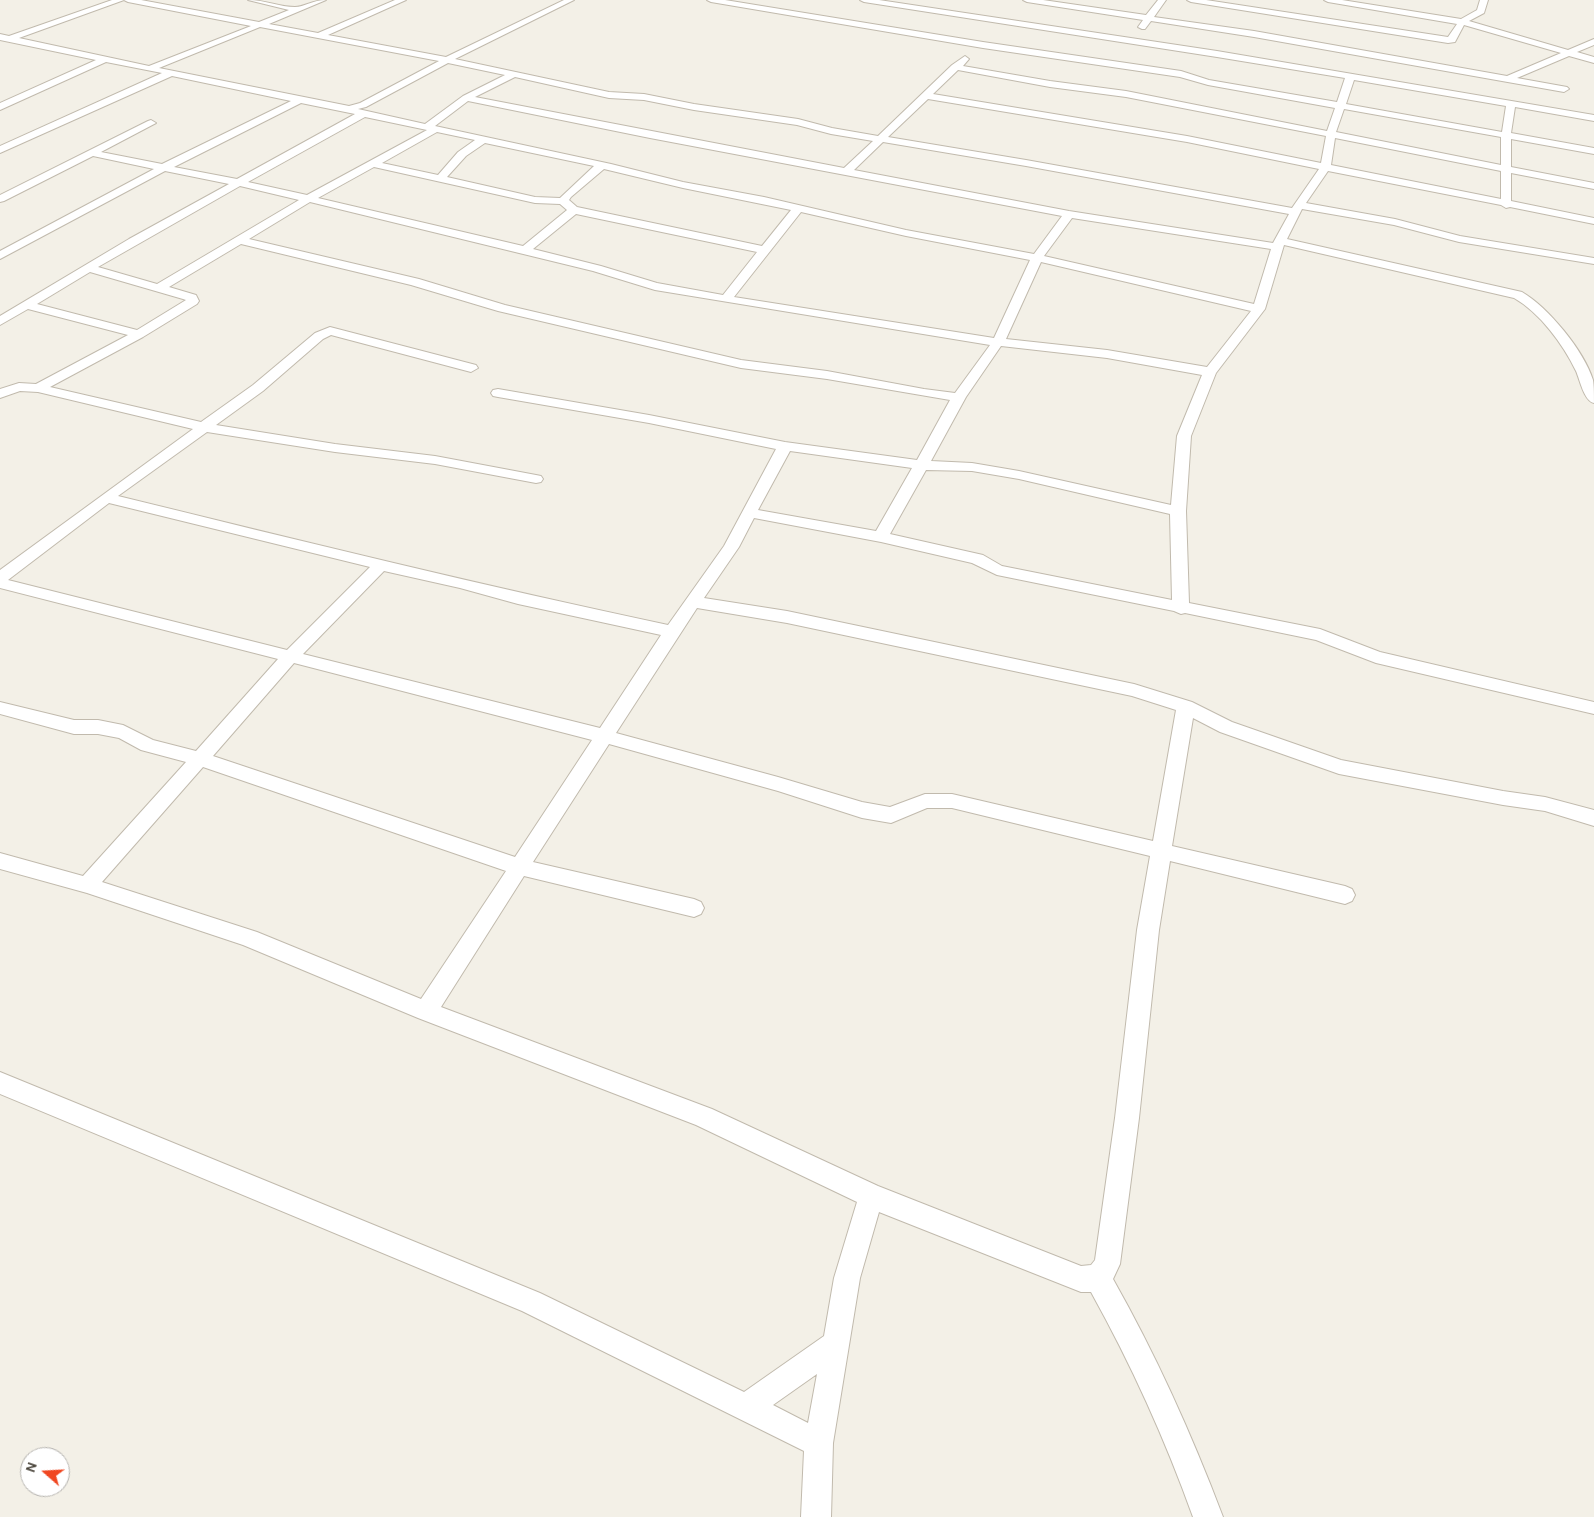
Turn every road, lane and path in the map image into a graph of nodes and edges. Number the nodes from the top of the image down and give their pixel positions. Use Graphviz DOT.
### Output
graph roads {
  1 [pos="120,0"];
  2 [pos="128,0"];
  3 [pos="252,0"];
  4 [pos="322,0"];
  5 [pos="402,0"];
  6 [pos="570,0"];
  7 [pos="711,0"];
  8 [pos="864,0"];
  9 [pos="1026,0"];
  10 [pos="1162,0"];
  11 [pos="1191,0"];
  12 [pos="1328,0"];
  13 [pos="1389,0"];
  14 [pos="1480,0"];
  15 [pos="1484,0"];
  16 [pos="779,4"];
  17 [pos="1385,8"];
  18 [pos="298,10"];
  19 [pos="768,11"];
  20 [pos="1148,19"];
  21 [pos="1462,22"];
  22 [pos="261,25"];
  23 [pos="1374,27"];
  24 [pos="319,36"];
  25 [pos="4,38"];
  26 [pos="1133,41"];
  27 [pos="1594,42"];
  28 [pos="982,45"];
  29 [pos="1572,53"];
  30 [pos="105,59"];
  31 [pos="447,60"];
  32 [pos="1594,60"];
  33 [pos="955,67"];
  34 [pos="152,68"];
  35 [pos="170,73"];
  36 [pos="514,74"];
  37 [pos="1350,78"];
  38 [pos="1510,78"];
  39 [pos="1564,89"];
  40 [pos="927,96"];
  41 [pos="466,98"];
  42 [pos="300,100"];
  43 [pos="1511,104"];
  44 [pos="0,106"];
  45 [pos="1341,106"];
  46 [pos="339,108"];
  47 [pos="364,113"];
  48 [pos="1594,118"];
  49 [pos="151,123"];
  50 [pos="431,128"];
  51 [pos="1331,134"];
  52 [pos="1506,135"];
  53 [pos="484,139"];
  54 [pos="881,139"];
  55 [pos="0,150"];
  56 [pos="1594,151"];
  57 [pos="91,153"];
  58 [pos="373,164"];
  59 [pos="602,165"];
  60 [pos="165,167"];
  61 [pos="1325,168"];
  62 [pos="1506,168"];
  63 [pos="846,172"];
  64 [pos="440,179"];
  65 [pos="240,183"];
  66 [pos="1594,186"];
  67 [pos="0,199"];
  68 [pos="308,199"];
  69 [pos="563,201"];
  70 [pos="1506,205"];
  71 [pos="798,208"];
  72 [pos="1297,208"];
  73 [pos="573,210"];
  74 [pos="1069,214"];
  75 [pos="1594,221"];
  76 [pos="240,240"];
  77 [pos="1279,244"];
  78 [pos="525,250"];
  79 [pos="764,250"];
  80 [pos="0,256"];
  81 [pos="1037,258"];
  82 [pos="1594,261"];
  83 [pos="88,268"];
  84 [pos="159,288"];
  85 [pos="726,299"];
  86 [pos="27,305"];
  87 [pos="1259,309"];
  88 [pos="0,321"];
  89 [pos="139,334"];
  90 [pos="998,342"];
  91 [pos="471,368"];
  92 [pos="1210,372"];
  93 [pos="38,388"];
  94 [pos="498,393"];
  95 [pos="0,394"];
  96 [pos="959,398"];
  97 [pos="1594,399"];
  98 [pos="203,428"];
  99 [pos="785,446"];
  100 [pos="920,465"];
  101 [pos="536,479"];
  102 [pos="106,498"];
  103 [pos="1178,511"];
  104 [pos="750,513"];
  105 [pos="881,537"];
  106 [pos="381,565"];
  107 [pos="0,578"];
  108 [pos="0,583"];
  109 [pos="692,602"];
  110 [pos="1181,609"];
  111 [pos="672,632"];
  112 [pos="290,657"];
  113 [pos="1186,707"];
  114 [pos="0,708"];
  115 [pos="1594,708"];
  116 [pos="604,736"];
  117 [pos="201,759"];
  118 [pos="1594,818"];
  119 [pos="1162,850"];
  120 [pos="0,861"];
  121 [pos="519,867"];
  122 [pos="87,885"];
  123 [pos="1345,895"];
  124 [pos="694,908"];
  125 [pos="426,1011"];
  126 [pos="0,1083"];
  127 [pos="871,1196"];
  128 [pos="1098,1278"];
  129 [pos="836,1344"];
  130 [pos="748,1406"];
  131 [pos="819,1443"];
  132 [pos="816,1517"];
  133 [pos="1208,1517"];
  1 -- 25 [label="street"];
  2 -- 22 [label="street"];
  3 -- 18 [label="street"];
  4 -- 18 [label="street"];
  5 -- 24 [label="street"];
  6 -- 31 [label="street"];
  7 -- 19 [label="street"];
  8 -- 26 [label="street"];
  9 -- 20 [label="street"];
  10 -- 20 [label="street"];
  11 -- 23 [label="street"];
  12 -- 17 [label="street"];
  13 -- 17 [label="street"];
  14 -- 15 [label="street"];
  15 -- 21 [label="street"];
  16 -- 19 [label="street"];
  17 -- 21 [label="street"];
  17 -- 23 [label="street"];
  18 -- 22 [label="street"];
  19 -- 28 [label="street"];
  20 -- 26 [label="street"];
  20 -- 38 [label="street"];
  21 -- 23 [label="street"];
  21 -- 29 [label="street"];
  22 -- 24 [label="street"];
  22 -- 34 [label="street"];
  24 -- 31 [label="street"];
  25 -- 30 [label="street"];
  26 -- 37 [label="street"];
  27 -- 29 [label="street"];
  28 -- 33 [label="street"];
  28 -- 45 [label="street"];
  29 -- 32 [label="street"];
  29 -- 38 [label="street"];
  30 -- 34 [label="street"];
  30 -- 44 [label="street"];
  31 -- 36 [label="street"];
  31 -- 46 [label="street"];
  33 -- 40 [label="street"];
  33 -- 51 [label="street"];
  34 -- 35 [label="street"];
  35 -- 42 [label="street"];
  35 -- 55 [label="street"];
  36 -- 41 [label="street"];
  36 -- 54 [label="street"];
  37 -- 43 [label="street"];
  37 -- 45 [label="street"];
  38 -- 39 [label="street"];
  40 -- 54 [label="street"];
  40 -- 61 [label="street"];
  41 -- 50 [label="street"];
  41 -- 63 [label="street"];
  42 -- 46 [label="street"];
  42 -- 60 [label="street"];
  43 -- 48 [label="street"];
  43 -- 52 [label="street"];
  45 -- 51 [label="street"];
  45 -- 52 [label="street"];
  46 -- 47 [label="street"];
  47 -- 50 [label="street"];
  47 -- 65 [label="street"];
  49 -- 57 [label="street"];
  50 -- 53 [label="street"];
  50 -- 58 [label="street"];
  51 -- 61 [label="street"];
  51 -- 62 [label="street"];
  52 -- 56 [label="street"];
  52 -- 62 [label="street"];
  53 -- 59 [label="street"];
  53 -- 64 [label="street"];
  54 -- 63 [label="street"];
  54 -- 72 [label="street"];
  57 -- 60 [label="street"];
  57 -- 67 [label="street"];
  58 -- 64 [label="street"];
  58 -- 68 [label="street"];
  59 -- 69 [label="street"];
  59 -- 71 [label="street"];
  60 -- 65 [label="street"];
  60 -- 80 [label="street"];
  61 -- 70 [label="street"];
  61 -- 72 [label="street"];
  62 -- 66 [label="street"];
  62 -- 70 [label="street"];
  63 -- 74 [label="street"];
  64 -- 69 [label="street"];
  65 -- 68 [label="street"];
  65 -- 83 [label="street"];
  68 -- 76 [label="street"];
  68 -- 78 [label="street"];
  69 -- 73 [label="street"];
  70 -- 75 [label="street"];
  71 -- 79 [label="street"];
  71 -- 81 [label="street"];
  72 -- 77 [label="street"];
  72 -- 82 [label="street"];
  73 -- 78 [label="street"];
  73 -- 79 [label="street"];
  74 -- 77 [label="street"];
  74 -- 81 [label="street"];
  76 -- 84 [label="street"];
  76 -- 96 [label="street"];
  77 -- 87 [label="street"];
  77 -- 97 [label="street"];
  78 -- 85 [label="street"];
  79 -- 85 [label="street"];
  81 -- 87 [label="street"];
  81 -- 90 [label="street"];
  83 -- 84 [label="street"];
  83 -- 86 [label="street"];
  84 -- 89 [label="street"];
  85 -- 90 [label="street"];
  86 -- 88 [label="street"];
  86 -- 89 [label="street"];
  87 -- 92 [label="street"];
  89 -- 93 [label="street"];
  90 -- 92 [label="street"];
  90 -- 96 [label="street"];
  91 -- 98 [label="street"];
  92 -- 103 [label="street"];
  93 -- 95 [label="street"];
  93 -- 98 [label="street"];
  94 -- 99 [label="street"];
  96 -- 100 [label="street"];
  98 -- 101 [label="street"];
  98 -- 102 [label="street"];
  99 -- 100 [label="street"];
  99 -- 104 [label="street"];
  100 -- 103 [label="street"];
  100 -- 105 [label="street"];
  102 -- 106 [label="street"];
  102 -- 107 [label="street"];
  103 -- 110 [label="street"];
  104 -- 105 [label="street"];
  104 -- 109 [label="street"];
  105 -- 110 [label="street"];
  106 -- 111 [label="street"];
  106 -- 112 [label="street"];
  108 -- 112 [label="street"];
  109 -- 111 [label="street"];
  109 -- 113 [label="street"];
  110 -- 115 [label="street"];
  111 -- 116 [label="street"];
  112 -- 116 [label="street"];
  112 -- 117 [label="street"];
  113 -- 118 [label="street"];
  113 -- 119 [label="street"];
  114 -- 117 [label="street"];
  116 -- 119 [label="street"];
  116 -- 121 [label="street"];
  117 -- 121 [label="street"];
  117 -- 122 [label="street"];
  119 -- 123 [label="street"];
  119 -- 128 [label="street"];
  120 -- 122 [label="street"];
  121 -- 124 [label="street"];
  121 -- 125 [label="street"];
  122 -- 125 [label="street"];
  125 -- 127 [label="street"];
  126 -- 130 [label="street"];
  127 -- 128 [label="street"];
  127 -- 129 [label="street"];
  128 -- 133 [label="street"];
  129 -- 130 [label="street"];
  129 -- 131 [label="street"];
  130 -- 131 [label="street"];
  131 -- 132 [label="street"];
}
